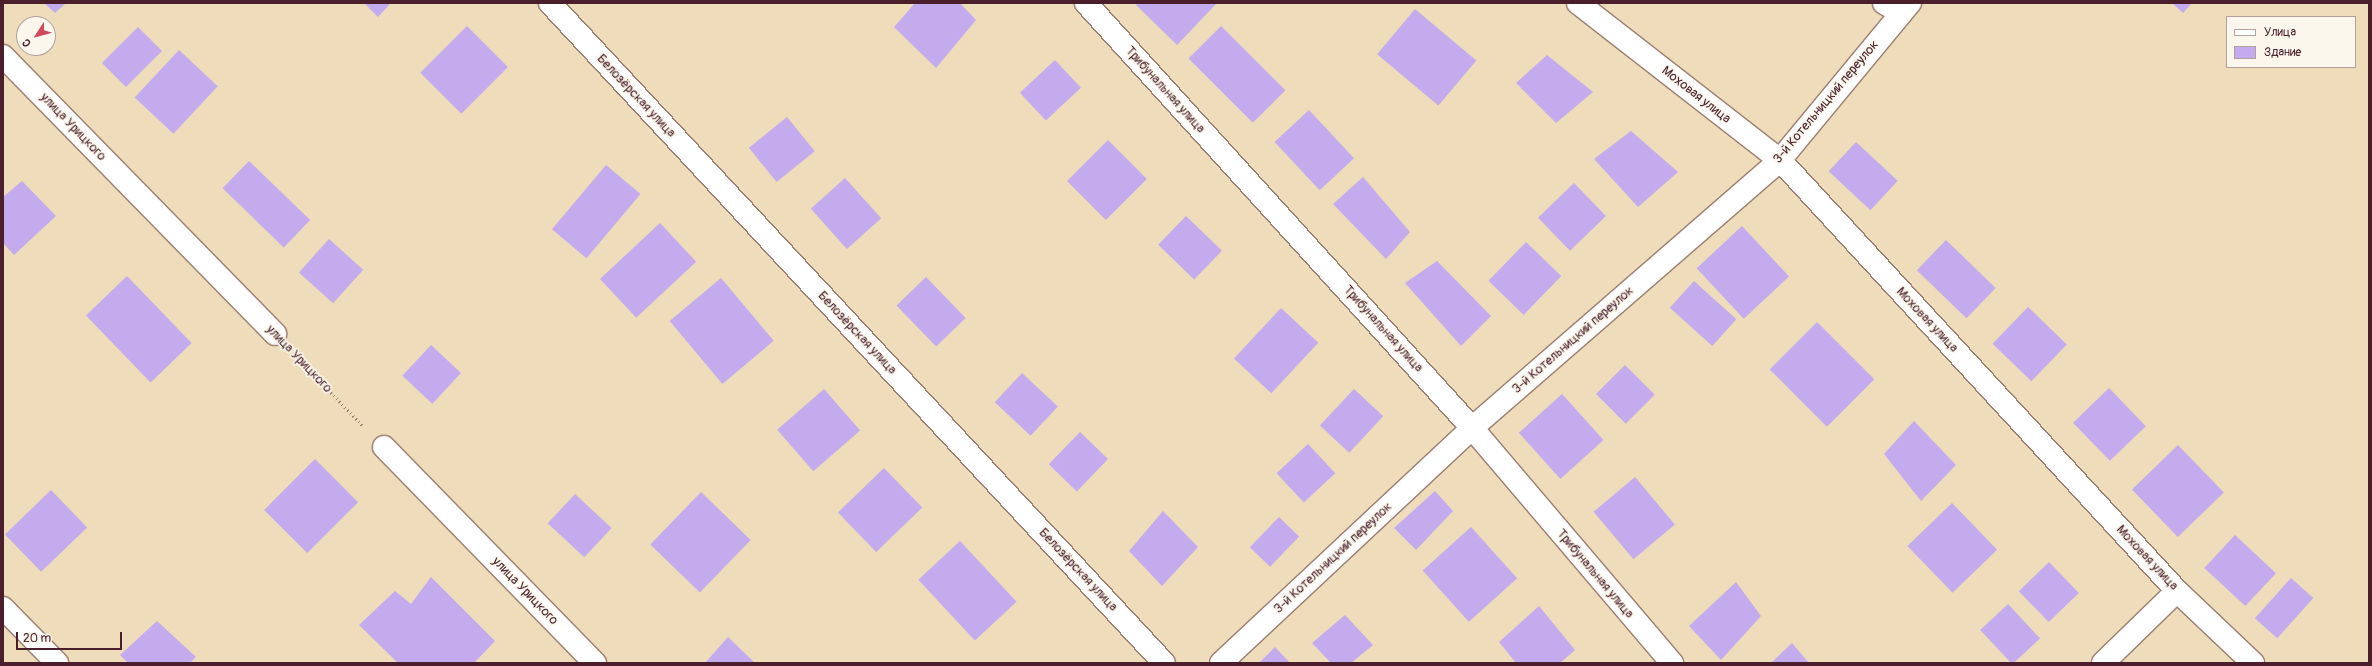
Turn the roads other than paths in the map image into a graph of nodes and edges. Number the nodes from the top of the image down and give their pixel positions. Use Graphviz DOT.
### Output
graph roads {
  1 [pos="550,3"];
  2 [pos="1086,3"];
  3 [pos="1578,3"];
  4 [pos="1898,6"];
  5 [pos="3,56"];
  6 [pos="1780,160"];
  7 [pos="275,334"];
  8 [pos="1472,428"];
  9 [pos="384,447"];
  10 [pos="2176,591"];
  11 [pos="3,608"];
  12 [pos="57,663"];
  13 [pos="595,663"];
  14 [pos="1164,663"];
  15 [pos="1221,663"];
  16 [pos="1672,663"];
  17 [pos="2103,663"];
  18 [pos="2253,663"];
  1 -- 14 [label="street, Белозёрская улица"];
  2 -- 8 [label="street, Трибунальная улица"];
  3 -- 6 [label="street, Моховая улица"];
  4 -- 6 [label="street, 3-й Котельницкий переулок"];
  5 -- 7 [label="street, улица Урицкого"];
  6 -- 8 [label="street, 3-й Котельницкий переулок"];
  6 -- 10 [label="street, Моховая улица"];
  8 -- 15 [label="street, 3-й Котельницкий переулок"];
  8 -- 16 [label="street, Трибунальная улица"];
  9 -- 13 [label="street, улица Урицкого"];
  10 -- 17 [label="street"];
  10 -- 18 [label="street, Моховая улица"];
  11 -- 12 [label="street"];
}
